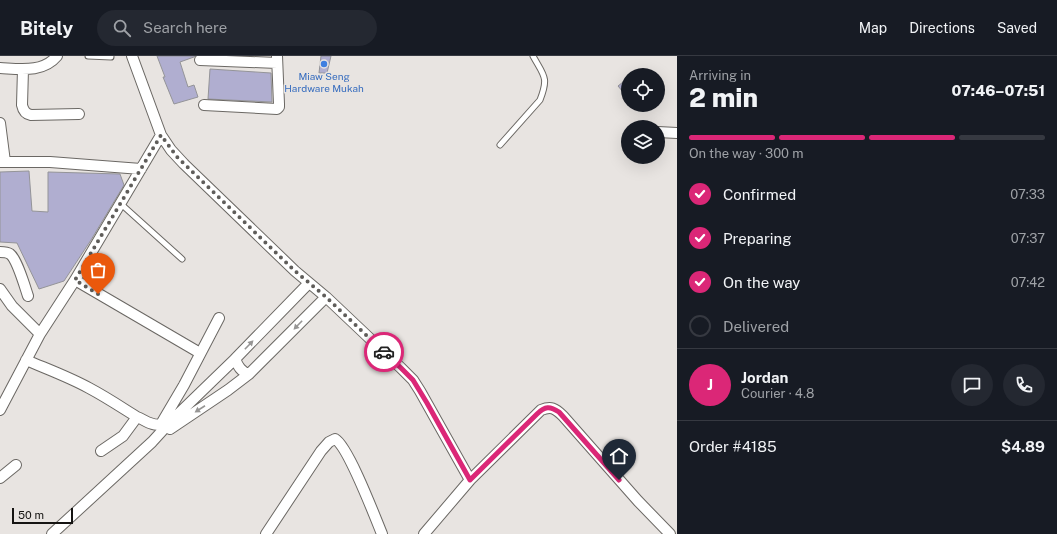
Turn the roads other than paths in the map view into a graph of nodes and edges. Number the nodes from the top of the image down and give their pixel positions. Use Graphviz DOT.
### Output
graph roads {
  1 [pos="57,56"];
  2 [pos="88,56"];
  3 [pos="132,56"];
  4 [pos="532,56"];
  5 [pos="111,57"];
  6 [pos="200,60"];
  7 [pos="277,60"];
  8 [pos="0,68"];
  9 [pos="23,70"];
  10 [pos="204,105"];
  11 [pos="79,114"];
  12 [pos="0,123"];
  13 [pos="665,132"];
  14 [pos="677,133"];
  15 [pos="161,135"];
  16 [pos="500,146"];
  17 [pos="2,162"];
  18 [pos="141,169"];
  19 [pos="120,204"];
  20 [pos="0,252"];
  21 [pos="182,259"];
  22 [pos="75,280"];
  23 [pos="309,283"];
  24 [pos="0,288"];
  25 [pos="28,296"];
  26 [pos="326,297"];
  27 [pos="219,318"];
  28 [pos="40,334"];
  29 [pos="200,353"];
  30 [pos="235,359"];
  31 [pos="26,360"];
  32 [pos="249,374"];
  33 [pos="0,410"];
  34 [pos="137,417"];
  35 [pos="152,442"];
  36 [pos="101,451"];
  37 [pos="16,465"];
  38 [pos="0,478"];
  39 [pos="470,480"];
  40 [pos="52,534"];
  41 [pos="266,534"];
  42 [pos="382,534"];
  43 [pos="424,534"];
  44 [pos="670,534"];
  1 -- 9 [label="street"];
  2 -- 5 [label="lane"];
  3 -- 15 [label="street"];
  4 -- 16 [label="lane"];
  6 -- 7 [label="street"];
  7 -- 10 [label="street"];
  8 -- 9 [label="street"];
  9 -- 11 [label="street"];
  12 -- 17 [label="street"];
  13 -- 14 [label="street"];
  15 -- 18 [label="street"];
  15 -- 23 [label="street"];
  17 -- 18 [label="street"];
  18 -- 19 [label="street"];
  19 -- 21 [label="lane"];
  19 -- 22 [label="street"];
  20 -- 25 [label="street"];
  22 -- 28 [label="street"];
  22 -- 29 [label="street"];
  23 -- 26 [label="street"];
  30 -- 23 [label="street, one-way"];
  24 -- 28 [label="street"];
  26 -- 32 [label="street, one-way"];
  26 -- 39 [label="street"];
  27 -- 29 [label="street"];
  28 -- 31 [label="street"];
  29 -- 34 [label="street"];
  30 -- 32 [label="street"];
  30 -- 35 [label="street"];
  31 -- 33 [label="street"];
  31 -- 34 [label="street"];
  32 -- 35 [label="street, one-way"];
  34 -- 36 [label="street"];
  35 -- 40 [label="street"];
  37 -- 38 [label="street"];
  39 -- 43 [label="street"];
  39 -- 44 [label="street"];
  41 -- 42 [label="street"];
}
